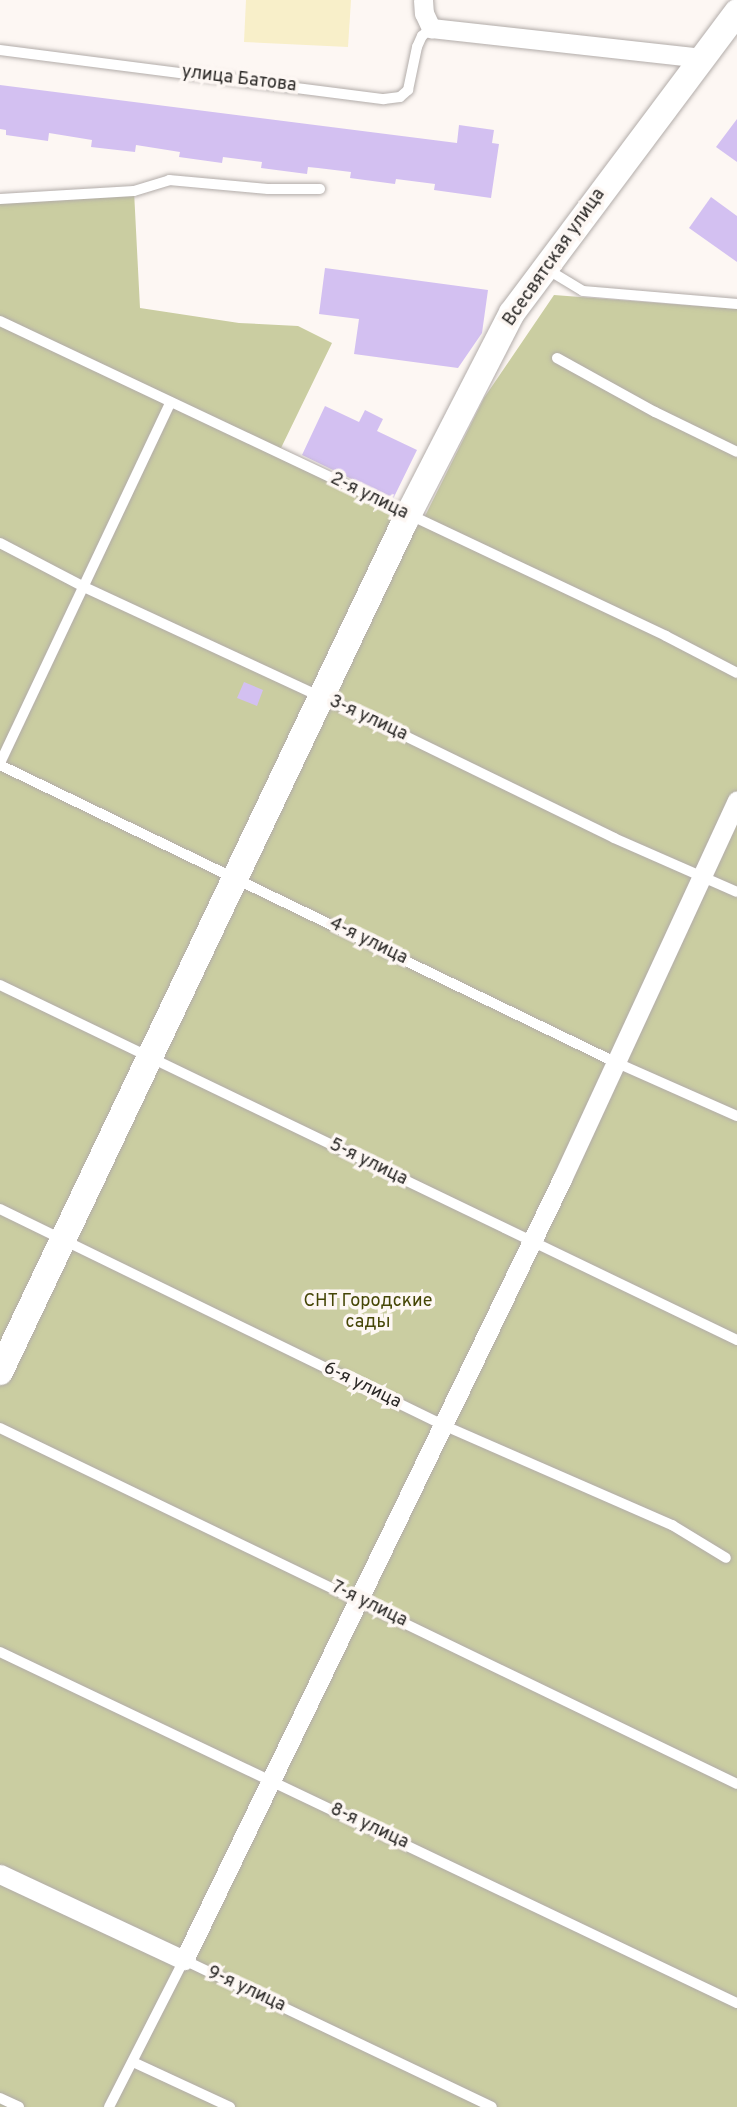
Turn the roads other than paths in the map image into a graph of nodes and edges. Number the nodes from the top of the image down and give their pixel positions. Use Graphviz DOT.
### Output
graph roads {
  1 [pos="423,0"];
  2 [pos="737,12"];
  3 [pos="431,28"];
  4 [pos="0,50"];
  5 [pos="702,58"];
  6 [pos="320,189"];
  7 [pos="0,199"];
  8 [pos="545,268"];
  9 [pos="737,304"];
  10 [pos="0,321"];
  11 [pos="557,358"];
  12 [pos="171,402"];
  13 [pos="737,452"];
  14 [pos="406,520"];
  15 [pos="0,543"];
  16 [pos="84,587"];
  17 [pos="737,673"];
  18 [pos="323,697"];
  19 [pos="0,764"];
  20 [pos="737,801"];
  21 [pos="701,875"];
  22 [pos="236,879"];
  23 [pos="737,891"];
  24 [pos="0,985"];
  25 [pos="152,1058"];
  26 [pos="615,1062"];
  27 [pos="737,1116"];
  28 [pos="0,1209"];
  29 [pos="64,1240"];
  30 [pos="530,1243"];
  31 [pos="737,1340"];
  32 [pos="0,1372"];
  33 [pos="443,1425"];
  34 [pos="0,1428"];
  35 [pos="726,1558"];
  36 [pos="359,1600"];
  37 [pos="0,1652"];
  38 [pos="271,1781"];
  39 [pos="737,1784"];
  40 [pos="0,1874"];
  41 [pos="184,1960"];
  42 [pos="737,2003"];
  43 [pos="132,2062"];
  44 [pos="0,2098"];
  45 [pos="19,2107"];
  46 [pos="110,2107"];
  47 [pos="230,2107"];
  48 [pos="492,2107"];
  1 -- 3 [label="street"];
  2 -- 5 [label="street, Всесвятская улица"];
  3 -- 4 [label="lane, улица Батова"];
  3 -- 5 [label="street"];
  5 -- 8 [label="street, Всесвятская улица"];
  6 -- 7 [label="lane"];
  8 -- 9 [label="lane"];
  8 -- 14 [label="street, Всесвятская улица"];
  10 -- 12 [label="lane, 2-я улица"];
  11 -- 13 [label="lane"];
  12 -- 14 [label="lane, 2-я улица"];
  12 -- 16 [label="lane"];
  14 -- 17 [label="lane, 2-я улица"];
  14 -- 18 [label="street, Всесвятская улица"];
  15 -- 16 [label="lane, 3-я улица"];
  16 -- 18 [label="lane, 3-я улица"];
  16 -- 19 [label="lane"];
  18 -- 21 [label="lane, 3-я улица"];
  18 -- 22 [label="street, Всесвятская улица"];
  19 -- 22 [label="lane, 4-я улица"];
  20 -- 21 [label="street"];
  21 -- 23 [label="lane, 3-я улица"];
  21 -- 26 [label="street"];
  22 -- 25 [label="street, Всесвятская улица"];
  22 -- 26 [label="lane, 4-я улица"];
  24 -- 25 [label="lane, 5-я улица"];
  25 -- 29 [label="street, Всесвятская улица"];
  25 -- 30 [label="lane, 5-я улица"];
  26 -- 27 [label="lane, 4-я улица"];
  26 -- 30 [label="street"];
  28 -- 29 [label="lane, 6-я улица"];
  29 -- 32 [label="street, Всесвятская улица"];
  29 -- 33 [label="lane, 6-я улица"];
  30 -- 31 [label="lane, 5-я улица"];
  30 -- 33 [label="street"];
  33 -- 35 [label="lane, 6-я улица"];
  33 -- 36 [label="street"];
  34 -- 36 [label="lane, 7-я улица"];
  36 -- 38 [label="street"];
  36 -- 39 [label="lane, 7-я улица"];
  37 -- 38 [label="lane, 8-я улица"];
  38 -- 41 [label="street"];
  38 -- 42 [label="lane, 8-я улица"];
  40 -- 41 [label="street, 9-я улица"];
  41 -- 43 [label="lane"];
  41 -- 48 [label="lane, 9-я улица"];
  43 -- 46 [label="lane"];
  43 -- 47 [label="lane"];
  44 -- 45 [label="lane"];
}
